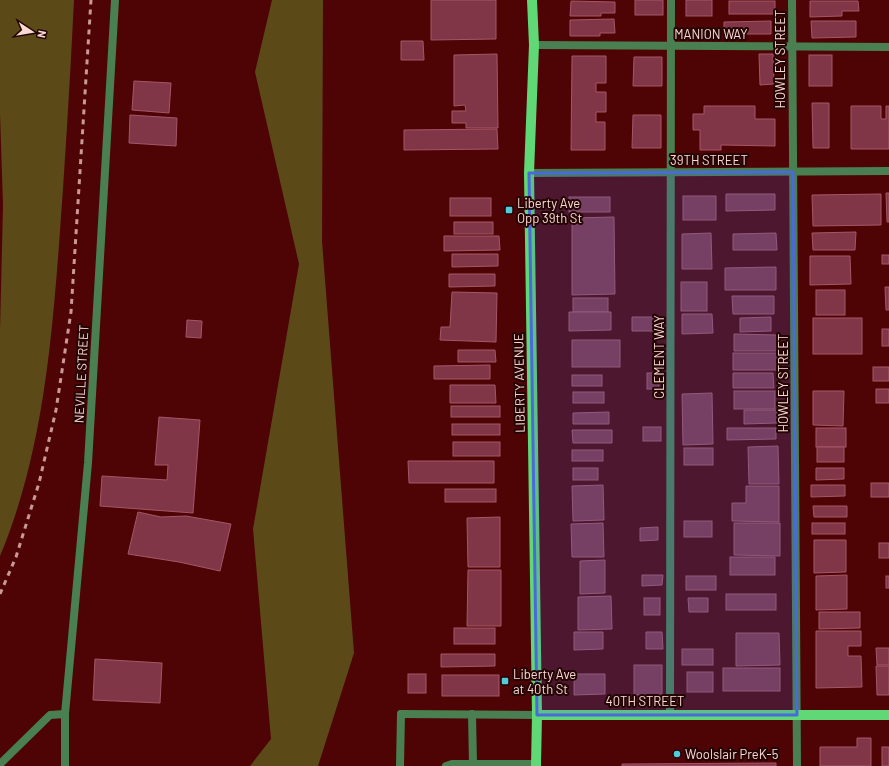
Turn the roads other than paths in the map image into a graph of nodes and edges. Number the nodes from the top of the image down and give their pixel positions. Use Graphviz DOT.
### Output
graph roads {
  1 [pos="115,0"];
  2 [pos="532,0"];
  3 [pos="672,0"];
  4 [pos="792,0"];
  5 [pos="534,45"];
  6 [pos="671,46"];
  7 [pos="792,46"];
  8 [pos="889,47"];
  9 [pos="889,171"];
  10 [pos="671,172"];
  11 [pos="793,172"];
  12 [pos="529,173"];
  13 [pos="65,714"];
  14 [pos="472,714"];
  15 [pos="670,714"];
  16 [pos="537,715"];
  17 [pos="797,715"];
  18 [pos="889,715"];
  19 [pos="0,764"];
  20 [pos="473,765"];
  21 [pos="500,765"];
  22 [pos="536,765"];
  23 [pos="65,766"];
  24 [pos="400,766"];
  25 [pos="446,766"];
  26 [pos="797,766"];
  1 -- 13 [label="street, NEVILLE STREET"];
  2 -- 5 [label="main road, LIBERTY AVENUE"];
  3 -- 6 [label="street, CLEMENT WAY"];
  4 -- 7 [label="street, HOWLEY STREET"];
  5 -- 6 [label="street, MANION WAY"];
  5 -- 12 [label="main road, LIBERTY AVENUE"];
  6 -- 7 [label="street, MANION WAY"];
  6 -- 10 [label="street, CLEMENT WAY"];
  7 -- 8 [label="street, MANION WAY"];
  7 -- 11 [label="street, HOWLEY STREET"];
  9 -- 11 [label="street, 39TH STREET"];
  10 -- 11 [label="street, 39TH STREET"];
  10 -- 12 [label="street, 39TH STREET"];
  10 -- 15 [label="street, CLEMENT WAY"];
  11 -- 17 [label="street, HOWLEY STREET"];
  12 -- 16 [label="main road, LIBERTY AVENUE"];
  13 -- 19 [label="street"];
  13 -- 23 [label="street, NEVILLE STREET"];
  14 -- 16 [label="street, 40TH STREET"];
  14 -- 20 [label="street"];
  14 -- 24 [label="street, 40TH STREET"];
  15 -- 16 [label="main road, 40TH STREET"];
  15 -- 17 [label="main road, 40TH STREET"];
  16 -- 22 [label="main road, LIBERTY AVENUE"];
  17 -- 18 [label="main road, 40TH STREET"];
  17 -- 26 [label="street, HOWLEY STREET"];
  20 -- 21 [label="street"];
  20 -- 25 [label="street"];
  21 -- 22 [label="street"];
}
